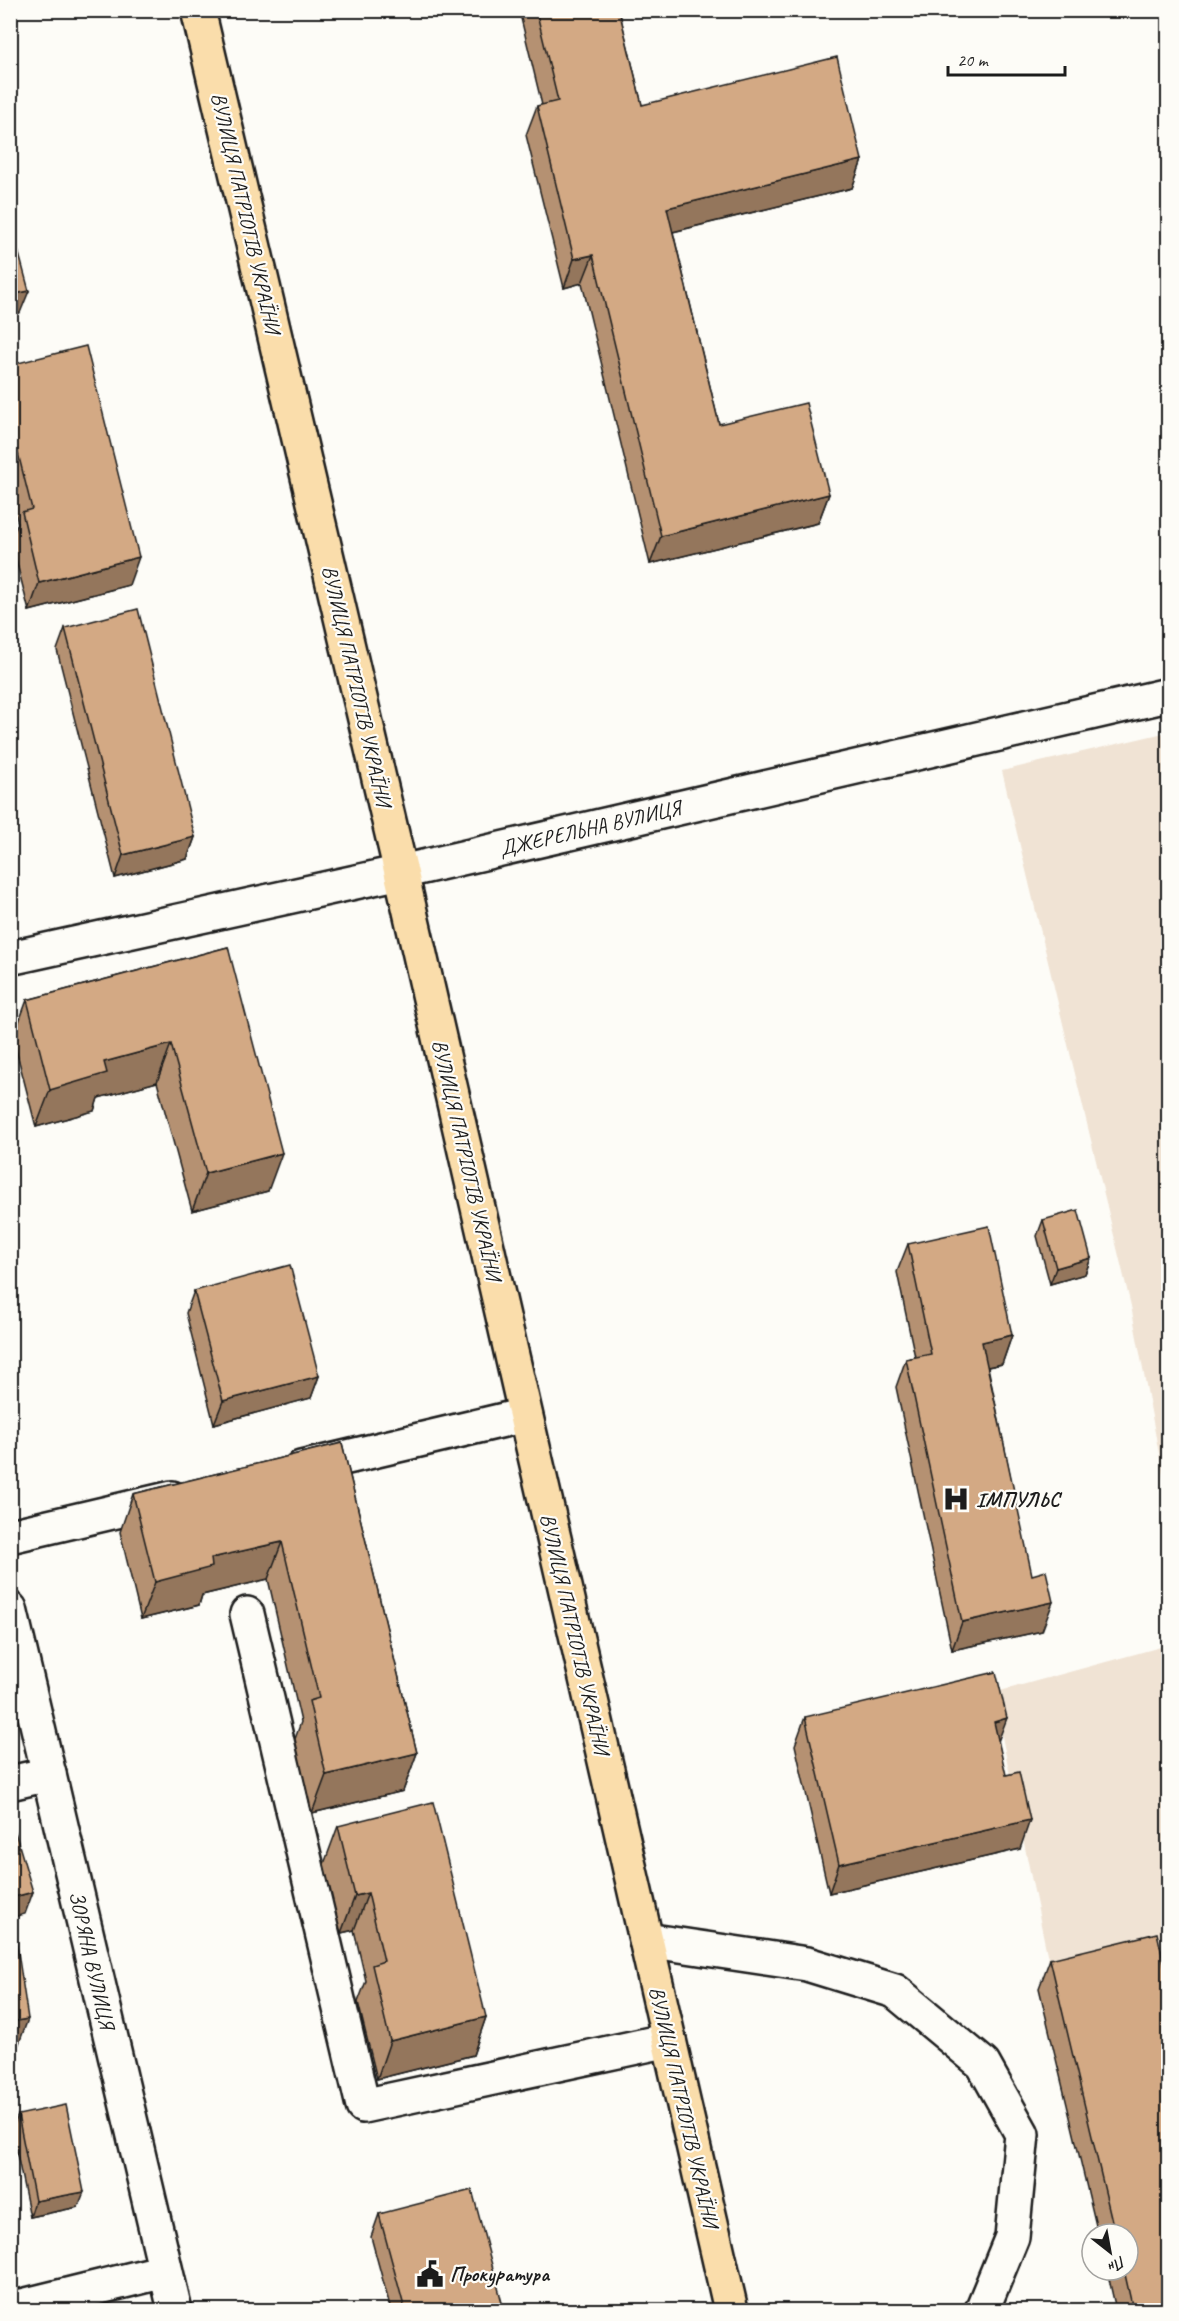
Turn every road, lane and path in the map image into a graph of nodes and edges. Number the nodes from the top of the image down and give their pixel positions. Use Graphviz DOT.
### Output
graph roads {
  1 [pos="198,10"];
  2 [pos="1168,695"];
  3 [pos="401,872"];
  4 [pos="10,958"];
  5 [pos="525,1415"];
  6 [pos="273,1474"];
  7 [pos="205,1491"];
  8 [pos="10,1536"];
  9 [pos="10,1609"];
  10 [pos="247,1614"];
  11 [pos="49,1774"];
  12 [pos="10,1784"];
  13 [pos="646,1940"];
  14 [pos="669,2040"];
  15 [pos="165,2271"];
  16 [pos="10,2309"];
  17 [pos="175,2310"];
  18 [pos="731,2310"];
  19 [pos="982,2310"];
  1 -- 3 [label="main road, ВУЛИЦЯ ПАТРІОТІВ УКРАЇНИ"];
  2 -- 3 [label="street, ДЖЕРЕЛЬНА ВУЛИЦЯ"];
  3 -- 4 [label="street, ДЖЕРЕЛЬНА ВУЛИЦЯ"];
  3 -- 5 [label="main road, ВУЛИЦЯ ПАТРІОТІВ УКРАЇНИ"];
  5 -- 6 [label="street"];
  5 -- 13 [label="main road, ВУЛИЦЯ ПАТРІОТІВ УКРАЇНИ"];
  7 -- 8 [label="street"];
  9 -- 11 [label="street, ЗОРЯНА ВУЛИЦЯ"];
  10 -- 14 [label="street"];
  11 -- 12 [label="street"];
  11 -- 15 [label="street, ЗОРЯНА ВУЛИЦЯ"];
  13 -- 14 [label="main road, ВУЛИЦЯ ПАТРІОТІВ УКРАЇНИ"];
  13 -- 19 [label="street"];
  14 -- 18 [label="main road, ВУЛИЦЯ ПАТРІОТІВ УКРАЇНИ"];
  15 -- 16 [label="street"];
  15 -- 17 [label="street, ЗОРЯНА ВУЛИЦЯ"];
}
